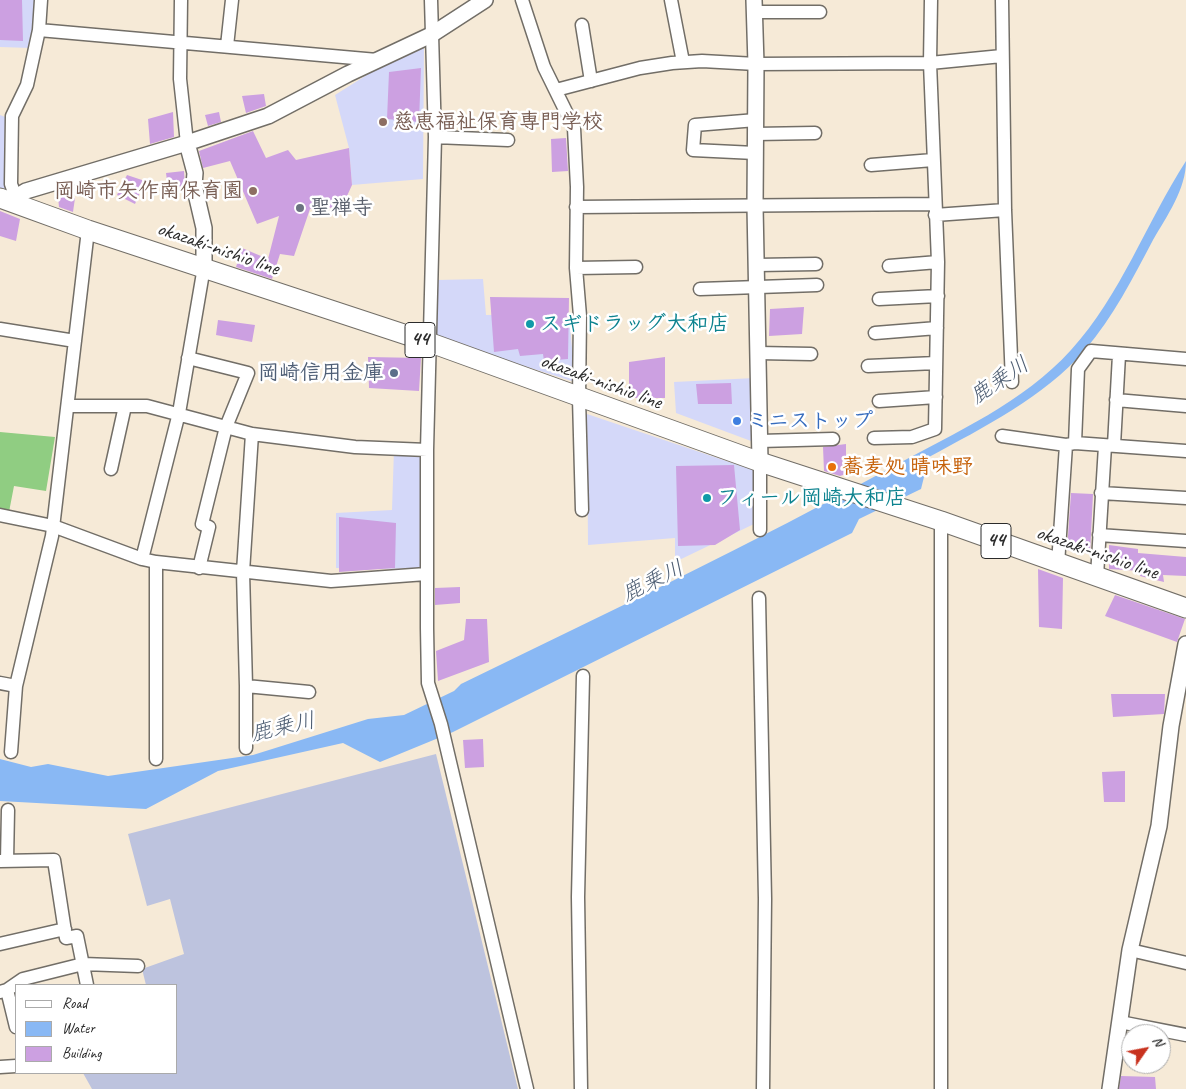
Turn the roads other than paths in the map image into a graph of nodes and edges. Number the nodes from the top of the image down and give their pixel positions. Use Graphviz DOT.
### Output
graph roads {
  1 [pos="41,0"];
  2 [pos="181,0"];
  3 [pos="232,0"];
  4 [pos="431,0"];
  5 [pos="485,0"];
  6 [pos="522,0"];
  7 [pos="670,0"];
  8 [pos="931,0"];
  9 [pos="1002,0"];
  10 [pos="755,6"];
  11 [pos="820,12"];
  12 [pos="582,25"];
  13 [pos="39,30"];
  14 [pos="431,36"];
  15 [pos="181,42"];
  16 [pos="227,46"];
  17 [pos="1002,56"];
  18 [pos="377,60"];
  19 [pos="683,62"];
  20 [pos="930,62"];
  21 [pos="756,64"];
  22 [pos="591,81"];
  23 [pos="556,90"];
  24 [pos="756,127"];
  25 [pos="814,133"];
  26 [pos="435,136"];
  27 [pos="508,140"];
  28 [pos="186,143"];
  29 [pos="755,153"];
  30 [pos="934,160"];
  31 [pos="871,165"];
  32 [pos="8,199"];
  33 [pos="755,206"];
  34 [pos="576,207"];
  35 [pos="935,209"];
  36 [pos="1005,210"];
  37 [pos="88,230"];
  38 [pos="938,262"];
  39 [pos="816,264"];
  40 [pos="757,265"];
  41 [pos="889,266"];
  42 [pos="204,267"];
  43 [pos="636,267"];
  44 [pos="576,268"];
  45 [pos="757,286"];
  46 [pos="817,286"];
  47 [pos="700,288"];
  48 [pos="938,296"];
  49 [pos="879,299"];
  50 [pos="937,328"];
  51 [pos="0,329"];
  52 [pos="875,333"];
  53 [pos="75,341"];
  54 [pos="430,343"];
  55 [pos="758,353"];
  56 [pos="811,354"];
  57 [pos="1119,355"];
  58 [pos="188,358"];
  59 [pos="1186,359"];
  60 [pos="936,363"];
  61 [pos="868,366"];
  62 [pos="1012,382"];
  63 [pos="936,397"];
  64 [pos="579,398"];
  65 [pos="1116,400"];
  66 [pos="879,401"];
  67 [pos="68,406"];
  68 [pos="125,406"];
  69 [pos="1186,406"];
  70 [pos="178,413"];
  71 [pos="226,427"];
  72 [pos="252,434"];
  73 [pos="1002,436"];
  74 [pos="874,438"];
  75 [pos="833,439"];
  76 [pos="760,441"];
  77 [pos="1070,444"];
  78 [pos="1109,446"];
  79 [pos="427,450"];
  80 [pos="1186,451"];
  81 [pos="760,462"];
  82 [pos="110,469"];
  83 [pos="1101,493"];
  84 [pos="1186,498"];
  85 [pos="582,510"];
  86 [pos="0,515"];
  87 [pos="941,522"];
  88 [pos="53,526"];
  89 [pos="760,530"];
  90 [pos="1099,535"];
  91 [pos="1186,540"];
  92 [pos="142,559"];
  93 [pos="156,562"];
  94 [pos="1058,564"];
  95 [pos="199,568"];
  96 [pos="243,572"];
  97 [pos="426,574"];
  98 [pos="1097,576"];
  99 [pos="759,598"];
  100 [pos="1186,608"];
  101 [pos="1186,644"];
  102 [pos="583,676"];
  103 [pos="0,683"];
  104 [pos="16,686"];
  105 [pos="246,686"];
  106 [pos="309,692"];
  107 [pos="246,748"];
  108 [pos="11,752"];
  109 [pos="156,759"];
  110 [pos="8,810"];
  111 [pos="3,861"];
  112 [pos="65,929"];
  113 [pos="0,944"];
  114 [pos="1130,950"];
  115 [pos="1186,963"];
  116 [pos="83,964"];
  117 [pos="138,966"];
  118 [pos="15,984"];
  119 [pos="15,984"];
  120 [pos="87,984"];
  121 [pos="4,991"];
  122 [pos="1120,1022"];
  123 [pos="15,1024"];
  124 [pos="1186,1035"];
  125 [pos="0,1066"];
  126 [pos="15,1066"];
  127 [pos="527,1089"];
  128 [pos="581,1089"];
  129 [pos="763,1089"];
  130 [pos="941,1089"];
  131 [pos="1110,1089"];
  1 -- 13 [label="street"];
  2 -- 15 [label="street"];
  3 -- 16 [label="street"];
  4 -- 14 [label="street"];
  5 -- 14 [label="street"];
  6 -- 23 [label="street"];
  7 -- 19 [label="street"];
  8 -- 20 [label="street"];
  9 -- 17 [label="street"];
  10 -- 11 [label="street"];
  10 -- 21 [label="street"];
  12 -- 22 [label="street"];
  13 -- 15 [label="street"];
  13 -- 32 [label="street"];
  14 -- 18 [label="street"];
  14 -- 26 [label="street"];
  15 -- 16 [label="street"];
  15 -- 28 [label="street"];
  16 -- 18 [label="street"];
  17 -- 20 [label="street"];
  17 -- 36 [label="street"];
  18 -- 28 [label="street"];
  19 -- 21 [label="street"];
  19 -- 22 [label="street"];
  20 -- 21 [label="street"];
  20 -- 30 [label="street"];
  21 -- 24 [label="street"];
  22 -- 23 [label="street"];
  23 -- 34 [label="street"];
  24 -- 25 [label="street"];
  24 -- 29 [label="street"];
  24 -- 29 [label="street"];
  26 -- 27 [label="street"];
  26 -- 54 [label="street"];
  28 -- 32 [label="street"];
  28 -- 42 [label="street"];
  29 -- 33 [label="street"];
  30 -- 31 [label="street"];
  30 -- 35 [label="street"];
  32 -- 37 [label="main road, okazaki-nishio line / 44"];
  33 -- 34 [label="street"];
  33 -- 35 [label="street"];
  33 -- 40 [label="street"];
  34 -- 44 [label="street"];
  35 -- 36 [label="street"];
  35 -- 38 [label="street"];
  36 -- 62 [label="street"];
  37 -- 42 [label="main road, okazaki-nishio line / 44"];
  37 -- 53 [label="street"];
  38 -- 41 [label="street"];
  38 -- 48 [label="street"];
  39 -- 40 [label="street"];
  40 -- 45 [label="street"];
  42 -- 54 [label="main road, okazaki-nishio line / 44"];
  42 -- 58 [label="street"];
  43 -- 44 [label="street"];
  44 -- 64 [label="street"];
  45 -- 46 [label="street"];
  45 -- 47 [label="street"];
  45 -- 55 [label="street"];
  48 -- 49 [label="street"];
  48 -- 50 [label="street"];
  50 -- 52 [label="street"];
  50 -- 60 [label="street"];
  51 -- 53 [label="street"];
  53 -- 67 [label="street"];
  54 -- 64 [label="main road, okazaki-nishio line / 44"];
  54 -- 79 [label="street"];
  55 -- 56 [label="street"];
  55 -- 76 [label="street"];
  57 -- 59 [label="street"];
  57 -- 65 [label="street"];
  57 -- 77 [label="street"];
  58 -- 70 [label="street"];
  58 -- 71 [label="street"];
  60 -- 61 [label="street"];
  60 -- 63 [label="street"];
  63 -- 66 [label="street"];
  63 -- 74 [label="street"];
  64 -- 81 [label="main road, okazaki-nishio line / 44"];
  64 -- 85 [label="street"];
  65 -- 69 [label="street"];
  65 -- 78 [label="street"];
  67 -- 68 [label="street"];
  67 -- 88 [label="street"];
  68 -- 70 [label="street"];
  68 -- 82 [label="street"];
  70 -- 71 [label="street"];
  70 -- 92 [label="street"];
  71 -- 72 [label="street"];
  71 -- 95 [label="street"];
  72 -- 79 [label="street"];
  72 -- 96 [label="street"];
  73 -- 77 [label="street"];
  75 -- 76 [label="street"];
  76 -- 81 [label="street"];
  77 -- 78 [label="street"];
  77 -- 94 [label="street"];
  78 -- 80 [label="street"];
  78 -- 83 [label="street"];
  79 -- 97 [label="street"];
  81 -- 87 [label="main road, okazaki-nishio line / 44"];
  81 -- 89 [label="street"];
  83 -- 84 [label="street"];
  83 -- 90 [label="street"];
  86 -- 88 [label="street"];
  87 -- 94 [label="main road, okazaki-nishio line / 44"];
  87 -- 130 [label="street"];
  88 -- 92 [label="street"];
  88 -- 104 [label="street"];
  90 -- 91 [label="street"];
  90 -- 98 [label="street"];
  92 -- 93 [label="street"];
  93 -- 95 [label="street"];
  93 -- 109 [label="street"];
  94 -- 98 [label="main road, okazaki-nishio line / 44"];
  95 -- 96 [label="street"];
  96 -- 97 [label="street"];
  96 -- 105 [label="street"];
  97 -- 127 [label="street"];
  98 -- 100 [label="main road, okazaki-nishio line / 44"];
  99 -- 129 [label="street"];
  101 -- 114 [label="street"];
  102 -- 128 [label="street"];
  103 -- 104 [label="street"];
  104 -- 108 [label="street"];
  105 -- 106 [label="street"];
  105 -- 107 [label="street"];
  110 -- 111 [label="street"];
  111 -- 112 [label="street"];
  112 -- 113 [label="street"];
  112 -- 116 [label="street"];
  114 -- 115 [label="street"];
  114 -- 122 [label="street"];
  116 -- 117 [label="street"];
  116 -- 119 [label="street"];
  116 -- 120 [label="street"];
  118 -- 121 [label="street"];
  121 -- 123 [label="street"];
  122 -- 124 [label="street"];
  122 -- 131 [label="street"];
  125 -- 126 [label="street"];
}
